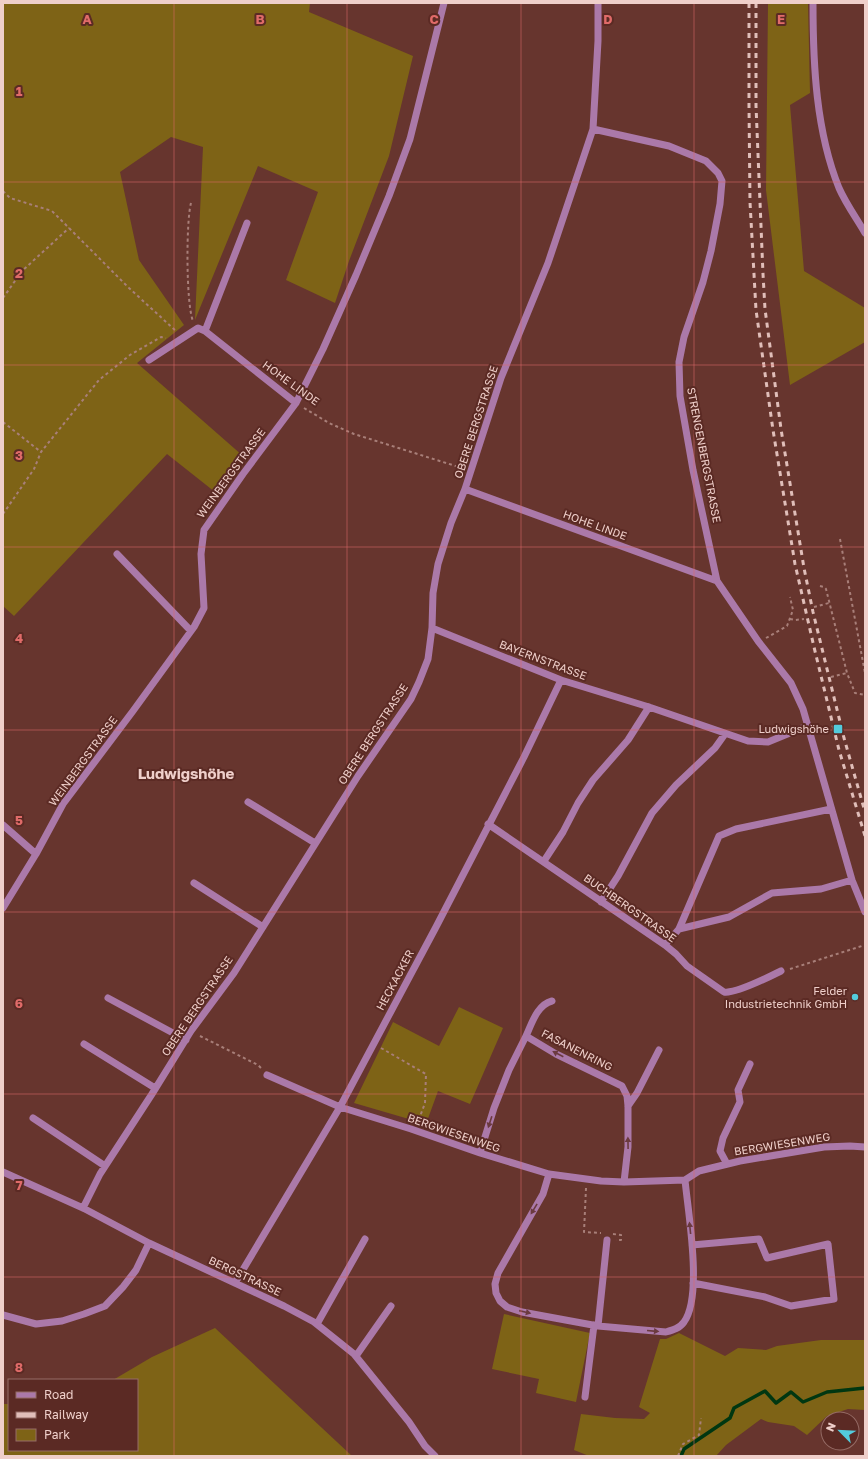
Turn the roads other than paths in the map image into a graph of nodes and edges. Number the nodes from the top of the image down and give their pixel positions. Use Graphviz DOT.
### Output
graph roads {
  1 [pos="444,3"];
  2 [pos="598,3"];
  3 [pos="813,3"];
  4 [pos="592,129"];
  5 [pos="247,223"];
  6 [pos="865,233"];
  7 [pos="202,330"];
  8 [pos="148,360"];
  9 [pos="296,403"];
  10 [pos="465,489"];
  11 [pos="117,554"];
  12 [pos="717,581"];
  13 [pos="432,628"];
  14 [pos="191,631"];
  15 [pos="561,680"];
  16 [pos="649,707"];
  17 [pos="807,726"];
  18 [pos="725,734"];
  19 [pos="248,802"];
  20 [pos="831,809"];
  21 [pos="488,824"];
  22 [pos="3,825"];
  23 [pos="315,844"];
  24 [pos="36,854"];
  25 [pos="544,861"];
  26 [pos="852,880"];
  27 [pos="194,883"];
  28 [pos="601,902"];
  29 [pos="3,908"];
  30 [pos="865,912"];
  31 [pos="263,927"];
  32 [pos="679,929"];
  33 [pos="665,944"];
  34 [pos="781,972"];
  35 [pos="108,998"];
  36 [pos="552,1001"];
  37 [pos="526,1036"];
  38 [pos="186,1040"];
  39 [pos="84,1044"];
  40 [pos="659,1050"];
  41 [pos="750,1064"];
  42 [pos="267,1075"];
  43 [pos="155,1088"];
  44 [pos="628,1106"];
  45 [pos="340,1107"];
  46 [pos="33,1118"];
  47 [pos="865,1148"];
  48 [pos="480,1153"];
  49 [pos="727,1164"];
  50 [pos="105,1166"];
  51 [pos="3,1172"];
  52 [pos="549,1174"];
  53 [pos="685,1180"];
  54 [pos="624,1182"];
  55 [pos="83,1208"];
  56 [pos="365,1239"];
  57 [pos="607,1240"];
  58 [pos="149,1243"];
  59 [pos="692,1245"];
  60 [pos="235,1283"];
  61 [pos="693,1283"];
  62 [pos="391,1306"];
  63 [pos="3,1315"];
  64 [pos="317,1324"];
  65 [pos="596,1325"];
  66 [pos="356,1356"];
  67 [pos="584,1397"];
  68 [pos="436,1456"];
  1 -- 9 [label="street, WEINBERGSTRASSE"];
  2 -- 4 [label="street"];
  3 -- 6 [label="street"];
  4 -- 10 [label="street, OBERE BERGSTRASSE"];
  4 -- 12 [label="street, STRENGENBERGSTRASSE"];
  5 -- 7 [label="street"];
  7 -- 8 [label="street"];
  7 -- 9 [label="street, HOHE LINDE"];
  9 -- 14 [label="street, WEINBERGSTRASSE"];
  10 -- 12 [label="street, HOHE LINDE"];
  10 -- 13 [label="street, OBERE BERGSTRASSE"];
  11 -- 14 [label="street"];
  12 -- 17 [label="street, STRENGENBERGSTRASSE"];
  13 -- 15 [label="street, BAYERNSTRASSE"];
  13 -- 23 [label="street, OBERE BERGSTRASSE"];
  14 -- 24 [label="street, WEINBERGSTRASSE"];
  15 -- 16 [label="street, BAYERNSTRASSE"];
  15 -- 21 [label="street, HECKACKER"];
  16 -- 18 [label="street, BAYERNSTRASSE"];
  16 -- 25 [label="street"];
  17 -- 18 [label="street, BAYERNSTRASSE"];
  17 -- 20 [label="street, STRENGENBERGSTRASSE"];
  18 -- 28 [label="street"];
  19 -- 23 [label="street"];
  20 -- 26 [label="street, STRENGENBERGSTRASSE"];
  20 -- 32 [label="street"];
  21 -- 25 [label="street, BUCHBERGSTRASSE"];
  21 -- 45 [label="street, HECKACKER"];
  22 -- 24 [label="street"];
  23 -- 31 [label="street, OBERE BERGSTRASSE"];
  24 -- 29 [label="street, WEINBERGSTRASSE"];
  25 -- 28 [label="street, BUCHBERGSTRASSE"];
  26 -- 30 [label="street, STRENGENBERGSTRASSE"];
  26 -- 32 [label="street"];
  27 -- 31 [label="street"];
  28 -- 33 [label="street, BUCHBERGSTRASSE"];
  31 -- 38 [label="street, OBERE BERGSTRASSE"];
  32 -- 33 [label="street"];
  33 -- 34 [label="street, BUCHBERGSTRASSE"];
  35 -- 38 [label="street"];
  36 -- 37 [label="street"];
  44 -- 37 [label="street, FASANENRING, one-way"];
  37 -- 48 [label="street, FASANENRING, one-way"];
  38 -- 43 [label="street, OBERE BERGSTRASSE"];
  39 -- 43 [label="street"];
  40 -- 44 [label="street"];
  41 -- 49 [label="street, BERGWIESENWEG"];
  42 -- 45 [label="street, BERGWIESENWEG"];
  43 -- 50 [label="street, OBERE BERGSTRASSE"];
  54 -- 44 [label="street, FASANENRING, one-way"];
  45 -- 48 [label="street, BERGWIESENWEG"];
  45 -- 60 [label="street, HECKACKER"];
  46 -- 50 [label="street"];
  47 -- 49 [label="street, BERGWIESENWEG"];
  48 -- 52 [label="street, BERGWIESENWEG"];
  49 -- 53 [label="street, BERGWIESENWEG"];
  50 -- 55 [label="street, OBERE BERGSTRASSE"];
  51 -- 55 [label="street, BERGSTRASSE"];
  52 -- 54 [label="street, BERGWIESENWEG"];
  52 -- 65 [label="street, one-way"];
  53 -- 54 [label="street, BERGWIESENWEG"];
  59 -- 53 [label="street, one-way"];
  55 -- 58 [label="street, BERGSTRASSE"];
  56 -- 64 [label="street"];
  57 -- 65 [label="street"];
  58 -- 60 [label="street, BERGSTRASSE"];
  58 -- 63 [label="street"];
  59 -- 61 [label="street"];
  59 -- 61 [label="street"];
  60 -- 64 [label="street, BERGSTRASSE"];
  65 -- 61 [label="street, one-way"];
  62 -- 66 [label="street"];
  64 -- 66 [label="street, BERGSTRASSE"];
  65 -- 67 [label="street"];
  66 -- 68 [label="street, BERGSTRASSE"];
}
